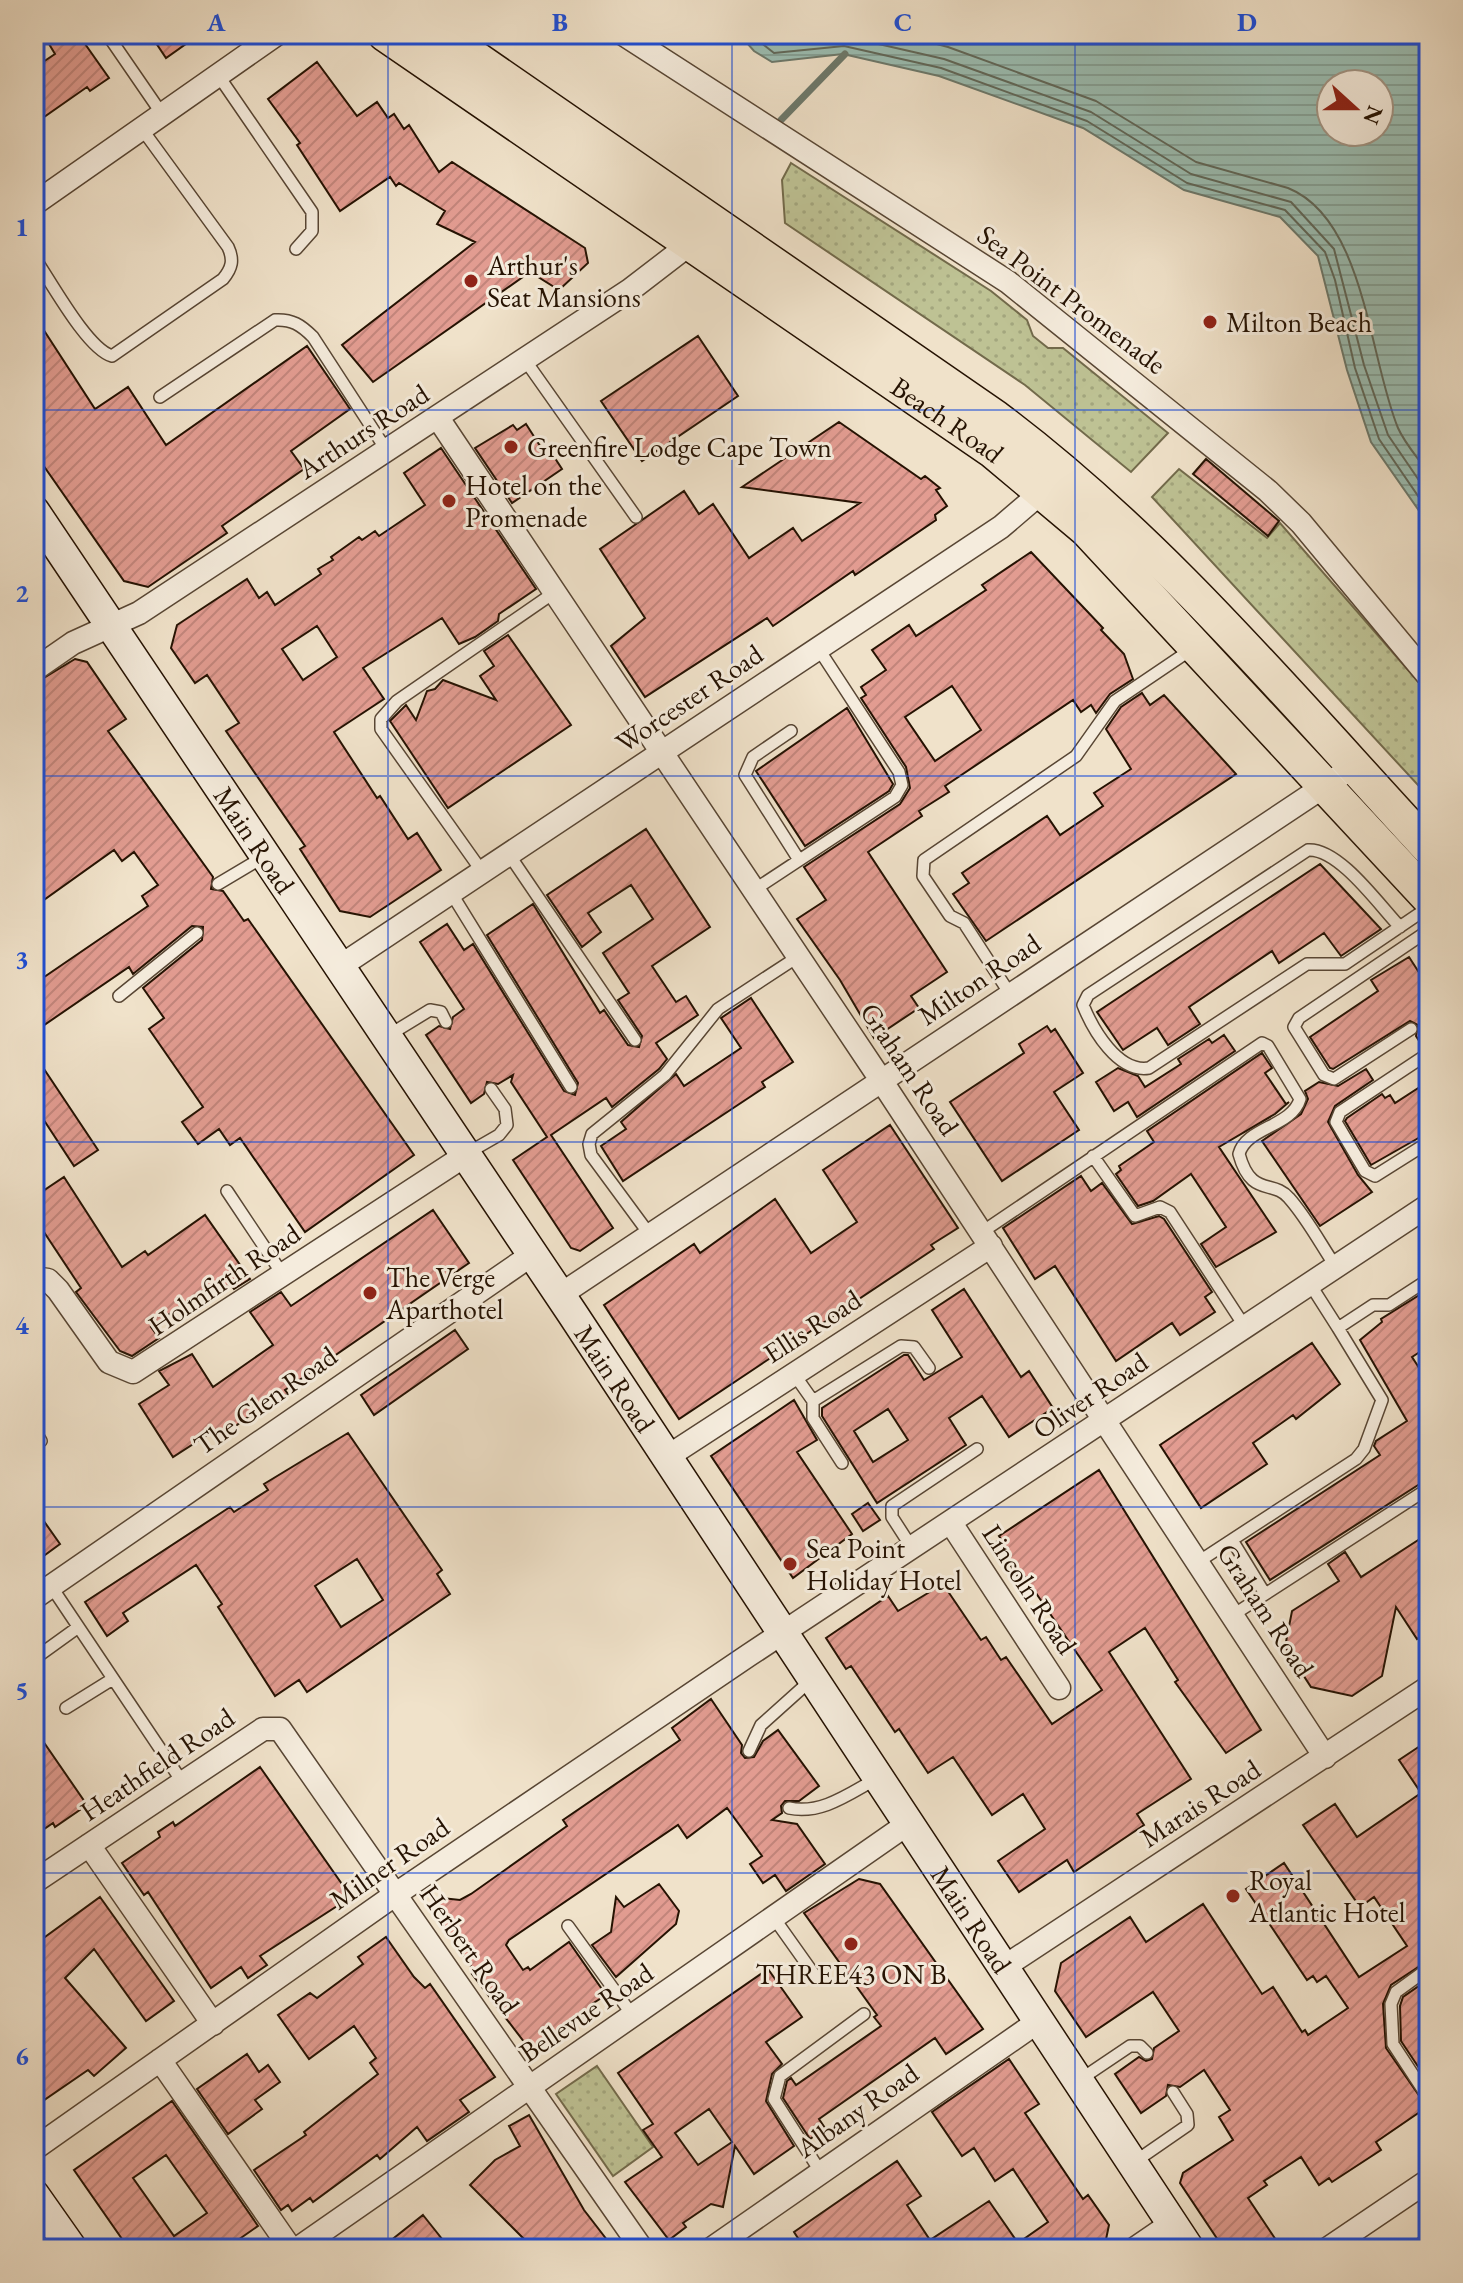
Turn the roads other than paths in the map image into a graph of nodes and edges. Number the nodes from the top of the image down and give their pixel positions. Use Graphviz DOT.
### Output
graph roads {
  1 [pos="107,34"];
  2 [pos="277,34"];
  3 [pos="385,34"];
  4 [pos="440,34"];
  5 [pos="623,34"];
  6 [pos="218,75"];
  7 [pos="162,114"];
  8 [pos="142,129"];
  9 [pos="34,204"];
  10 [pos="702,234"];
  11 [pos="296,249"];
  12 [pos="34,257"];
  13 [pos="525,360"];
  14 [pos="160,397"];
  15 [pos="438,418"];
  16 [pos="387,451"];
  17 [pos="1055,480"];
  18 [pos="34,511"];
  19 [pos="636,517"];
  20 [pos="555,592"];
  21 [pos="112,627"];
  22 [pos="1196,647"];
  23 [pos="818,648"];
  24 [pos="34,670"];
  25 [pos="1429,677"];
  26 [pos="791,731"];
  27 [pos="662,753"];
  28 [pos="1353,767"];
  29 [pos="1323,787"];
  30 [pos="1429,848"];
  31 [pos="508,853"];
  32 [pos="266,856"];
  33 [pos="799,860"];
  34 [pos="481,870"];
  35 [pos="218,884"];
  36 [pos="450,890"];
  37 [pos="754,890"];
  38 [pos="1429,898"];
  39 [pos="1429,907"];
  40 [pos="1400,927"];
  41 [pos="1429,930"];
  42 [pos="197,933"];
  43 [pos="799,956"];
  44 [pos="339,967"];
  45 [pos="1010,994"];
  46 [pos="119,996"];
  47 [pos="446,1022"];
  48 [pos="1411,1029"];
  49 [pos="385,1037"];
  50 [pos="635,1040"];
  51 [pos="1429,1053"];
  52 [pos="881,1080"];
  53 [pos="571,1087"];
  54 [pos="491,1089"];
  55 [pos="1429,1142"];
  56 [pos="466,1155"];
  57 [pos="1093,1156"];
  58 [pos="227,1191"];
  59 [pos="1429,1205"];
  60 [pos="650,1235"];
  61 [pos="986,1239"];
  62 [pos="533,1254"];
  63 [pos="1336,1267"];
  64 [pos="283,1275"];
  65 [pos="34,1278"];
  66 [pos="1429,1279"];
  67 [pos="1310,1284"];
  68 [pos="560,1295"];
  69 [pos="1246,1327"];
  70 [pos="1338,1328"];
  71 [pos="929,1368"];
  72 [pos="794,1374"];
  73 [pos="813,1401"];
  74 [pos="1106,1420"];
  75 [pos="34,1429"];
  76 [pos="41,1441"];
  77 [pos="977,1449"];
  78 [pos="667,1457"];
  79 [pos="842,1463"];
  80 [pos="1429,1488"];
  81 [pos="951,1523"];
  82 [pos="1232,1540"];
  83 [pos="912,1548"];
  84 [pos="1198,1562"];
  85 [pos="42,1592"];
  86 [pos="1265,1594"];
  87 [pos="1233,1615"];
  88 [pos="77,1628"];
  89 [pos="783,1633"];
  90 [pos="34,1659"];
  91 [pos="813,1678"];
  92 [pos="111,1680"];
  93 [pos="1429,1687"];
  94 [pos="1059,1688"];
  95 [pos="66,1708"];
  96 [pos="274,1727"];
  97 [pos="749,1751"];
  98 [pos="1325,1757"];
  99 [pos="879,1778"];
  100 [pos="183,1783"];
  101 [pos="789,1808"];
  102 [pos="909,1823"];
  103 [pos="89,1845"];
  104 [pos="34,1882"];
  105 [pos="396,1894"];
  106 [pos="774,1918"];
  107 [pos="568,1926"];
  108 [pos="1004,1967"];
  109 [pos="1429,1968"];
  110 [pos="818,1980"];
  111 [pos="864,2014"];
  112 [pos="634,2017"];
  113 [pos="1039,2021"];
  114 [pos="213,2024"];
  115 [pos="1147,2053"];
  116 [pos="160,2060"];
  117 [pos="1078,2081"];
  118 [pos="529,2087"];
  119 [pos="1173,2092"];
  120 [pos="1429,2099"];
  121 [pos="34,2149"];
  122 [pos="1133,2163"];
  123 [pos="820,2171"];
  124 [pos="1429,2180"];
  125 [pos="34,2195"];
  126 [pos="1172,2223"];
  127 [pos="1429,2238"];
  128 [pos="1337,2246"];
  129 [pos="72,2249"];
  130 [pos="291,2249"];
  131 [pos="297,2249"];
  132 [pos="642,2249"];
  133 [pos="711,2249"];
  134 [pos="1134,2249"];
  135 [pos="1189,2249"];
  136 [pos="1413,2249"];
  1 -- 7 [label="lane"];
  2 -- 6 [label="street"];
  3 -- 10 [label="main road, Beach Road"];
  4 -- 10 [label="main road, Beach Road"];
  5 -- 25 [label="street, Sea Point Promenade"];
  6 -- 7 [label="street"];
  6 -- 11 [label="lane"];
  7 -- 8 [label="street"];
  8 -- 9 [label="street"];
  8 -- 12 [label="lane"];
  10 -- 13 [label="street, Arthurs Road"];
  10 -- 17 [label="main road, Beach Road"];
  13 -- 15 [label="street, Arthurs Road"];
  13 -- 19 [label="lane"];
  14 -- 16 [label="lane"];
  15 -- 16 [label="street, Arthurs Road"];
  15 -- 20 [label="street, Graham Road"];
  16 -- 21 [label="street, Arthurs Road"];
  17 -- 22 [label="main road, Beach Road"];
  17 -- 23 [label="street, Worcester Road"];
  17 -- 28 [label="main road, Beach Road"];
  18 -- 21 [label="main road, Main Road"];
  20 -- 27 [label="street, Graham Road"];
  20 -- 34 [label="lane"];
  21 -- 24 [label="street, Arthurs Road"];
  21 -- 32 [label="main road, Main Road"];
  22 -- 29 [label="main road, Beach Road"];
  22 -- 45 [label="lane"];
  23 -- 27 [label="street, Worcester Road"];
  23 -- 33 [label="lane"];
  26 -- 33 [label="lane"];
  27 -- 31 [label="street, Worcester Road"];
  27 -- 37 [label="street, Graham Road"];
  28 -- 29 [label="street, Milton Road"];
  28 -- 30 [label="main road, Beach Road"];
  29 -- 38 [label="main road, Beach Road"];
  29 -- 45 [label="street, Milton Road"];
  31 -- 34 [label="street, Worcester Road"];
  31 -- 50 [label="lane"];
  32 -- 35 [label="lane"];
  32 -- 44 [label="main road, Main Road"];
  33 -- 37 [label="lane"];
  34 -- 36 [label="street, Worcester Road"];
  36 -- 44 [label="street, Worcester Road"];
  36 -- 53 [label="lane"];
  37 -- 43 [label="street, Graham Road"];
  39 -- 40 [label="lane"];
  40 -- 40 [label="lane"];
  41 -- 48 [label="lane"];
  42 -- 46 [label="lane"];
  43 -- 52 [label="street, Graham Road"];
  43 -- 60 [label="lane"];
  44 -- 49 [label="main road, Main Road"];
  45 -- 52 [label="street, Milton Road"];
  47 -- 49 [label="lane"];
  49 -- 56 [label="main road, Main Road"];
  51 -- 55 [label="lane"];
  52 -- 60 [label="street, Milton Road"];
  52 -- 61 [label="street, Graham Road"];
  54 -- 56 [label="lane"];
  56 -- 62 [label="main road, Main Road"];
  56 -- 64 [label="street, Holmfirth Road"];
  57 -- 61 [label="lane"];
  57 -- 63 [label="lane"];
  57 -- 69 [label="lane"];
  58 -- 64 [label="lane"];
  59 -- 63 [label="street, Oliver Road"];
  60 -- 68 [label="street, Milton Road"];
  61 -- 72 [label="street, Ellis Road"];
  61 -- 74 [label="street, Graham Road"];
  62 -- 68 [label="main road, Main Road"];
  62 -- 85 [label="street, The Glen Road"];
  63 -- 67 [label="street, Oliver Road"];
  64 -- 65 [label="street, Holmfirth Road"];
  66 -- 70 [label="lane"];
  67 -- 69 [label="street, Oliver Road"];
  67 -- 70 [label="lane"];
  68 -- 78 [label="main road, Main Road"];
  69 -- 74 [label="street, Oliver Road"];
  70 -- 82 [label="lane"];
  71 -- 73 [label="lane"];
  72 -- 73 [label="lane"];
  72 -- 78 [label="street, Ellis Road"];
  73 -- 79 [label="lane"];
  74 -- 81 [label="street, Oliver Road"];
  74 -- 84 [label="street, Graham Road"];
  75 -- 76 [label="lane"];
  77 -- 83 [label="lane"];
  78 -- 89 [label="main road, Main Road"];
  80 -- 86 [label="lane"];
  81 -- 83 [label="street, Oliver Road"];
  81 -- 94 [label="street, Lincoln Road"];
  82 -- 84 [label="lane"];
  82 -- 86 [label="lane"];
  83 -- 89 [label="street, Oliver Road"];
  84 -- 87 [label="street, Graham Road"];
  85 -- 88 [label="lane"];
  86 -- 87 [label="lane"];
  87 -- 98 [label="street, Graham Road"];
  88 -- 90 [label="lane"];
  88 -- 92 [label="lane"];
  89 -- 91 [label="main road, Main Road"];
  89 -- 105 [label="street, Milner Road"];
  91 -- 97 [label="lane"];
  91 -- 99 [label="main road, Main Road"];
  92 -- 95 [label="lane"];
  92 -- 100 [label="lane"];
  93 -- 98 [label="street, Marais Road"];
  96 -- 100 [label="street, Heathfield Road"];
  96 -- 105 [label="street, Herbert Road"];
  98 -- 108 [label="street, Marais Road"];
  99 -- 101 [label="lane"];
  99 -- 102 [label="main road, Main Road"];
  100 -- 103 [label="street, Heathfield Road"];
  102 -- 106 [label="street, Bellevue Road"];
  102 -- 108 [label="main road, Main Road"];
  103 -- 104 [label="street, Heathfield Road"];
  103 -- 114 [label="street"];
  105 -- 114 [label="street, Milner Road"];
  105 -- 118 [label="street, Herbert Road"];
  106 -- 110 [label="lane"];
  106 -- 112 [label="street, Bellevue Road"];
  107 -- 112 [label="lane"];
  108 -- 113 [label="main road, Main Road"];
  109 -- 120 [label="lane"];
  111 -- 123 [label="lane"];
  112 -- 118 [label="street, Bellevue Road"];
  113 -- 117 [label="main road, Main Road"];
  113 -- 123 [label="street, Albany Road"];
  114 -- 116 [label="street, Milner Road"];
  115 -- 117 [label="lane"];
  116 -- 121 [label="street, Milner Road"];
  116 -- 130 [label="street"];
  117 -- 122 [label="main road, Main Road"];
  118 -- 131 [label="street, Bellevue Road"];
  118 -- 132 [label="street, Herbert Road"];
  119 -- 122 [label="lane"];
  122 -- 126 [label="main road, Main Road"];
  123 -- 133 [label="street, Albany Road"];
  124 -- 128 [label="street"];
  125 -- 129 [label="main road"];
  126 -- 134 [label="street"];
  126 -- 135 [label="main road, Main Road"];
  127 -- 136 [label="lane"];
}
